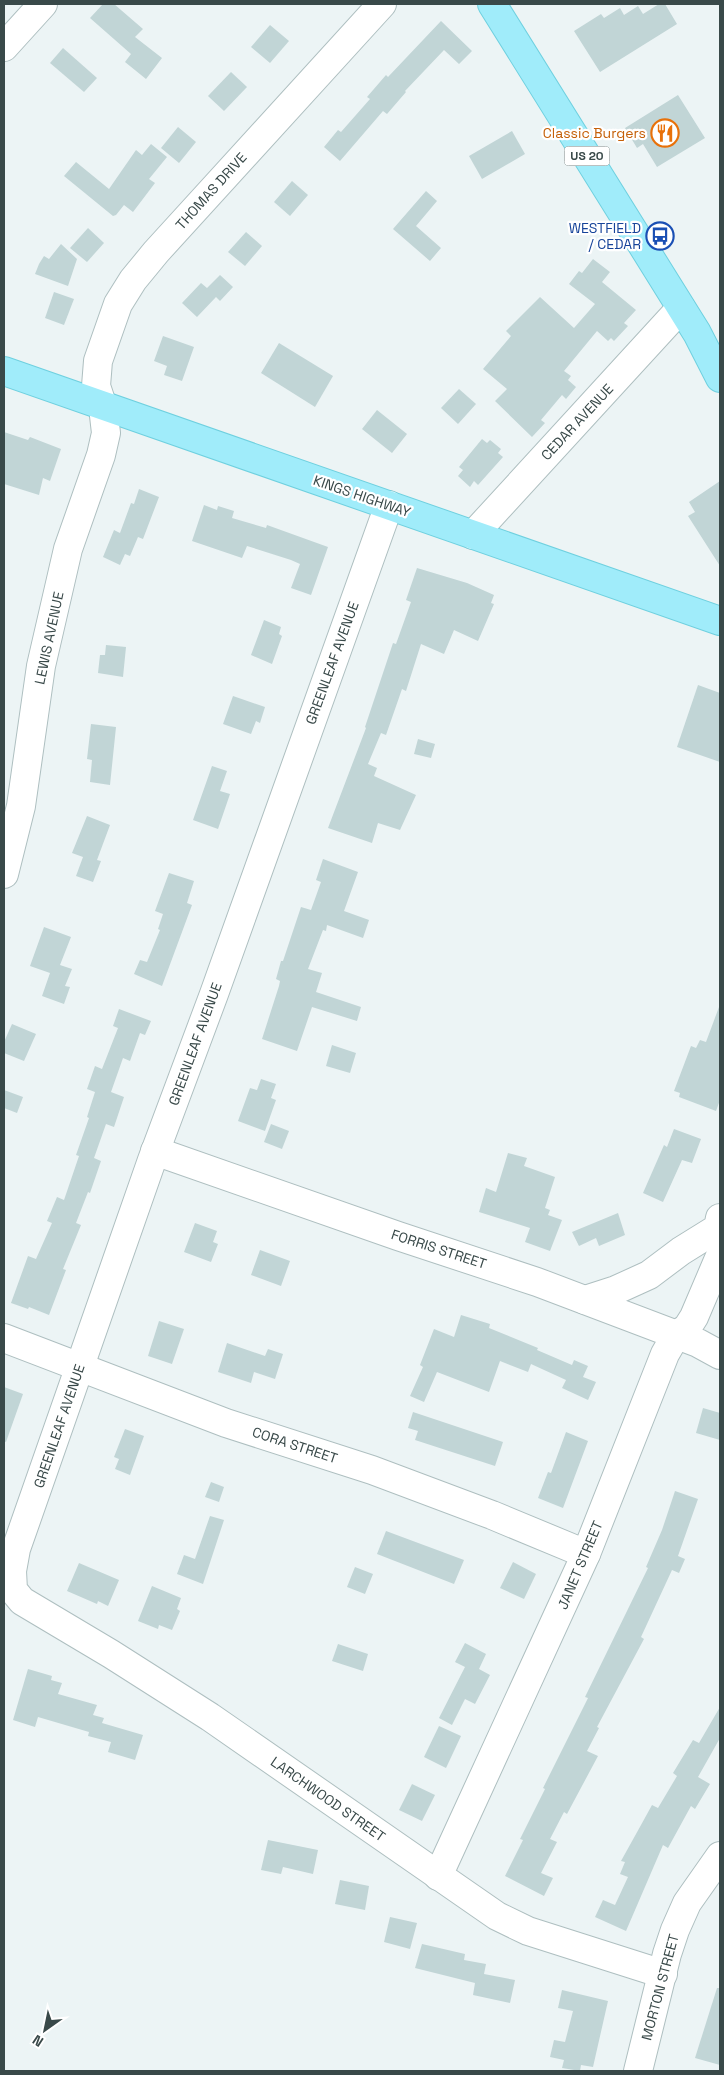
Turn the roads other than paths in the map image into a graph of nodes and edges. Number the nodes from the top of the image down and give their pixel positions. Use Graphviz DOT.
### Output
graph roads {
  1 [pos="42,4"];
  2 [pos="382,4"];
  3 [pos="492,4"];
  4 [pos="4,47"];
  5 [pos="681,308"];
  6 [pos="717,369"];
  7 [pos="4,371"];
  8 [pos="103,406"];
  9 [pos="389,505"];
  10 [pos="473,535"];
  11 [pos="720,621"];
  12 [pos="4,874"];
  13 [pos="155,1151"];
  14 [pos="720,1227"];
  15 [pos="720,1256"];
  16 [pos="585,1300"];
  17 [pos="676,1335"];
  18 [pos="4,1338"];
  19 [pos="720,1355"];
  20 [pos="79,1366"];
  21 [pos="586,1554"];
  22 [pos="13,1586"];
  23 [pos="720,1856"];
  24 [pos="438,1876"];
  25 [pos="663,1974"];
  26 [pos="638,2071"];
  1 -- 4 [label="street"];
  2 -- 8 [label="street, THOMAS DRIVE"];
  3 -- 5 [label="main road, US 20"];
  5 -- 6 [label="main road, US 20"];
  5 -- 10 [label="street, CEDAR AVENUE"];
  7 -- 8 [label="main road, KINGS HIGHWAY"];
  8 -- 9 [label="main road, KINGS HIGHWAY"];
  8 -- 12 [label="street, LEWIS AVENUE"];
  9 -- 10 [label="main road, KINGS HIGHWAY"];
  9 -- 13 [label="street, GREENLEAF AVENUE"];
  10 -- 11 [label="main road, KINGS HIGHWAY"];
  13 -- 16 [label="street, FORRIS STREET"];
  13 -- 20 [label="street, GREENLEAF AVENUE"];
  14 -- 16 [label="street"];
  15 -- 17 [label="street, JANET STREET"];
  16 -- 17 [label="street, FORRIS STREET"];
  17 -- 19 [label="street, FORRIS STREET"];
  17 -- 21 [label="street, JANET STREET"];
  18 -- 20 [label="street, CORA STREET"];
  20 -- 21 [label="street, CORA STREET"];
  20 -- 22 [label="street, GREENLEAF AVENUE"];
  21 -- 24 [label="street, JANET STREET"];
  22 -- 24 [label="street, LARCHWOOD STREET"];
  23 -- 25 [label="street, MORTON STREET"];
  24 -- 25 [label="street, LARCHWOOD STREET"];
  25 -- 26 [label="street, MORTON STREET"];
}
